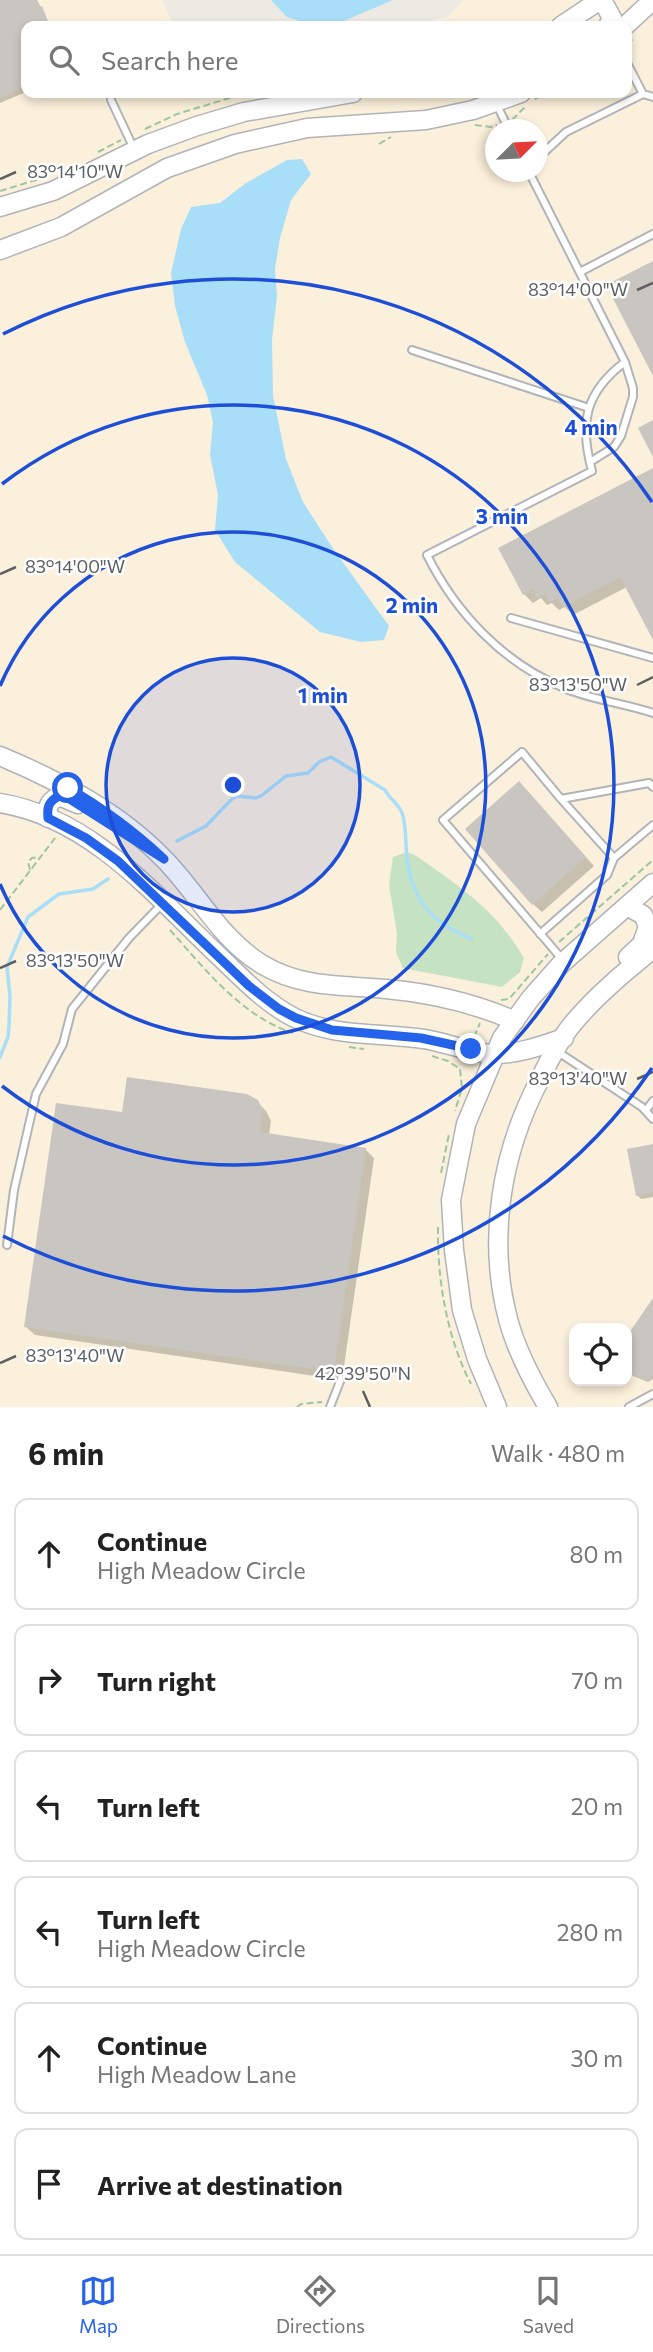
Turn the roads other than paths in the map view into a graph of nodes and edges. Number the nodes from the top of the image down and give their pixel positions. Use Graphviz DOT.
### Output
graph roads {
  1 [pos="601,0"];
  2 [pos="653,0"];
  3 [pos="572,21"];
  4 [pos="610,21"];
  5 [pos="630,21"];
  6 [pos="632,73"];
  7 [pos="643,94"];
  8 [pos="653,97"];
  9 [pos="330,98"];
  10 [pos="487,98"];
  11 [pos="489,98"];
  12 [pos="111,100"];
  13 [pos="502,119"];
  14 [pos="548,148"];
  15 [pos="135,150"];
  16 [pos="534,182"];
  17 [pos="1,206"];
  18 [pos="653,234"];
  19 [pos="0,250"];
  20 [pos="580,272"];
  21 [pos="412,350"];
  22 [pos="625,362"];
  23 [pos="589,408"];
  24 [pos="590,462"];
  25 [pos="511,618"];
  26 [pos="653,659"];
  27 [pos="653,713"];
  28 [pos="0,756"];
  29 [pos="653,788"];
  30 [pos="561,799"];
  31 [pos="0,803"];
  32 [pos="56,822"];
  33 [pos="653,825"];
  34 [pos="614,858"];
  35 [pos="164,859"];
  36 [pos="653,883"];
  37 [pos="627,906"];
  38 [pos="158,907"];
  39 [pos="540,934"];
  40 [pos="653,949"];
  41 [pos="559,955"];
  42 [pos="584,1012"];
  43 [pos="515,1021"];
  44 [pos="560,1044"];
  45 [pos="495,1055"];
  46 [pos="653,1101"];
  47 [pos="646,1110"];
  48 [pos="653,1119"];
  49 [pos="7,1245"];
  50 [pos="341,1379"];
  51 [pos="653,1394"];
  52 [pos="330,1406"];
  53 [pos="497,1407"];
  54 [pos="548,1407"];
  55 [pos="629,1407"];
  1 -- 3 [label="street"];
  1 -- 4 [label="street"];
  2 -- 5 [label="street"];
  6 -- 7 [label="lane"];
  7 -- 8 [label="lane"];
  7 -- 14 [label="lane"];
  9 -- 15 [label="street"];
  10 -- 19 [label="street"];
  11 -- 13 [label="lane"];
  12 -- 15 [label="lane"];
  15 -- 17 [label="street"];
  16 -- 20 [label="lane"];
  18 -- 20 [label="lane"];
  20 -- 22 [label="lane"];
  21 -- 23 [label="lane"];
  22 -- 23 [label="lane"];
  22 -- 24 [label="lane"];
  23 -- 24 [label="lane"];
  24 -- 27 [label="lane"];
  25 -- 26 [label="lane"];
  28 -- 35 [label="street"];
  29 -- 30 [label="lane"];
  30 -- 34 [label="lane"];
  30 -- 39 [label="lane"];
  31 -- 32 [label="street"];
  32 -- 35 [label="street"];
  32 -- 38 [label="street"];
  33 -- 34 [label="lane"];
  34 -- 39 [label="lane"];
  35 -- 43 [label="street"];
  36 -- 37 [label="street"];
  37 -- 41 [label="street"];
  37 -- 42 [label="street"];
  38 -- 45 [label="street"];
  38 -- 49 [label="lane"];
  39 -- 41 [label="lane"];
  40 -- 42 [label="street"];
  41 -- 43 [label="street"];
  42 -- 44 [label="street"];
  43 -- 45 [label="street"];
  44 -- 45 [label="street"];
  44 -- 47 [label="lane"];
  44 -- 54 [label="street"];
  45 -- 53 [label="street"];
  46 -- 47 [label="lane"];
  47 -- 48 [label="lane"];
  50 -- 52 [label="lane"];
  51 -- 55 [label="lane"];
}
